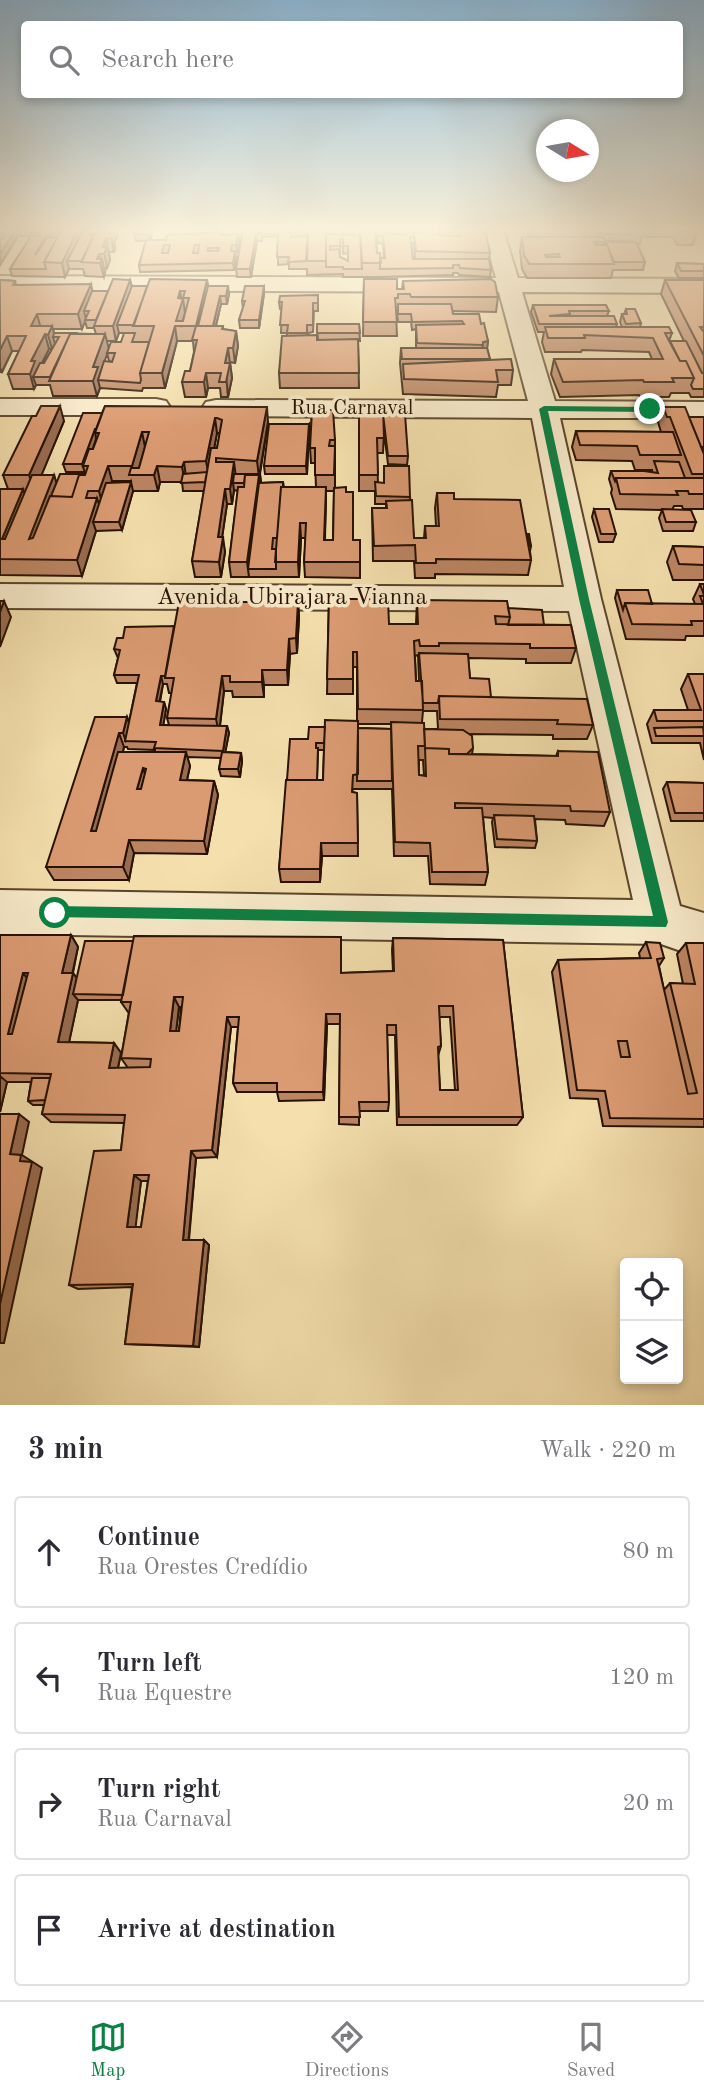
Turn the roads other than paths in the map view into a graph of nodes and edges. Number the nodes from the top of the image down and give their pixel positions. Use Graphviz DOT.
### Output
graph roads {
  1 [pos="510,295"];
  2 [pos="0,407"];
  3 [pos="544,409"];
  4 [pos="704,410"];
  5 [pos="0,596"];
  6 [pos="584,599"];
  7 [pos="0,912"];
  8 [pos="661,922"];
  9 [pos="704,936"];
  1 -- 3 [label="street"];
  2 -- 3 [label="street, Rua Carnaval"];
  3 -- 4 [label="street, Rua Carnaval"];
  3 -- 6 [label="street"];
  5 -- 6 [label="street, Avenida Ubirajara Vianna"];
  6 -- 8 [label="street"];
  7 -- 8 [label="street"];
  8 -- 9 [label="street"];
}
